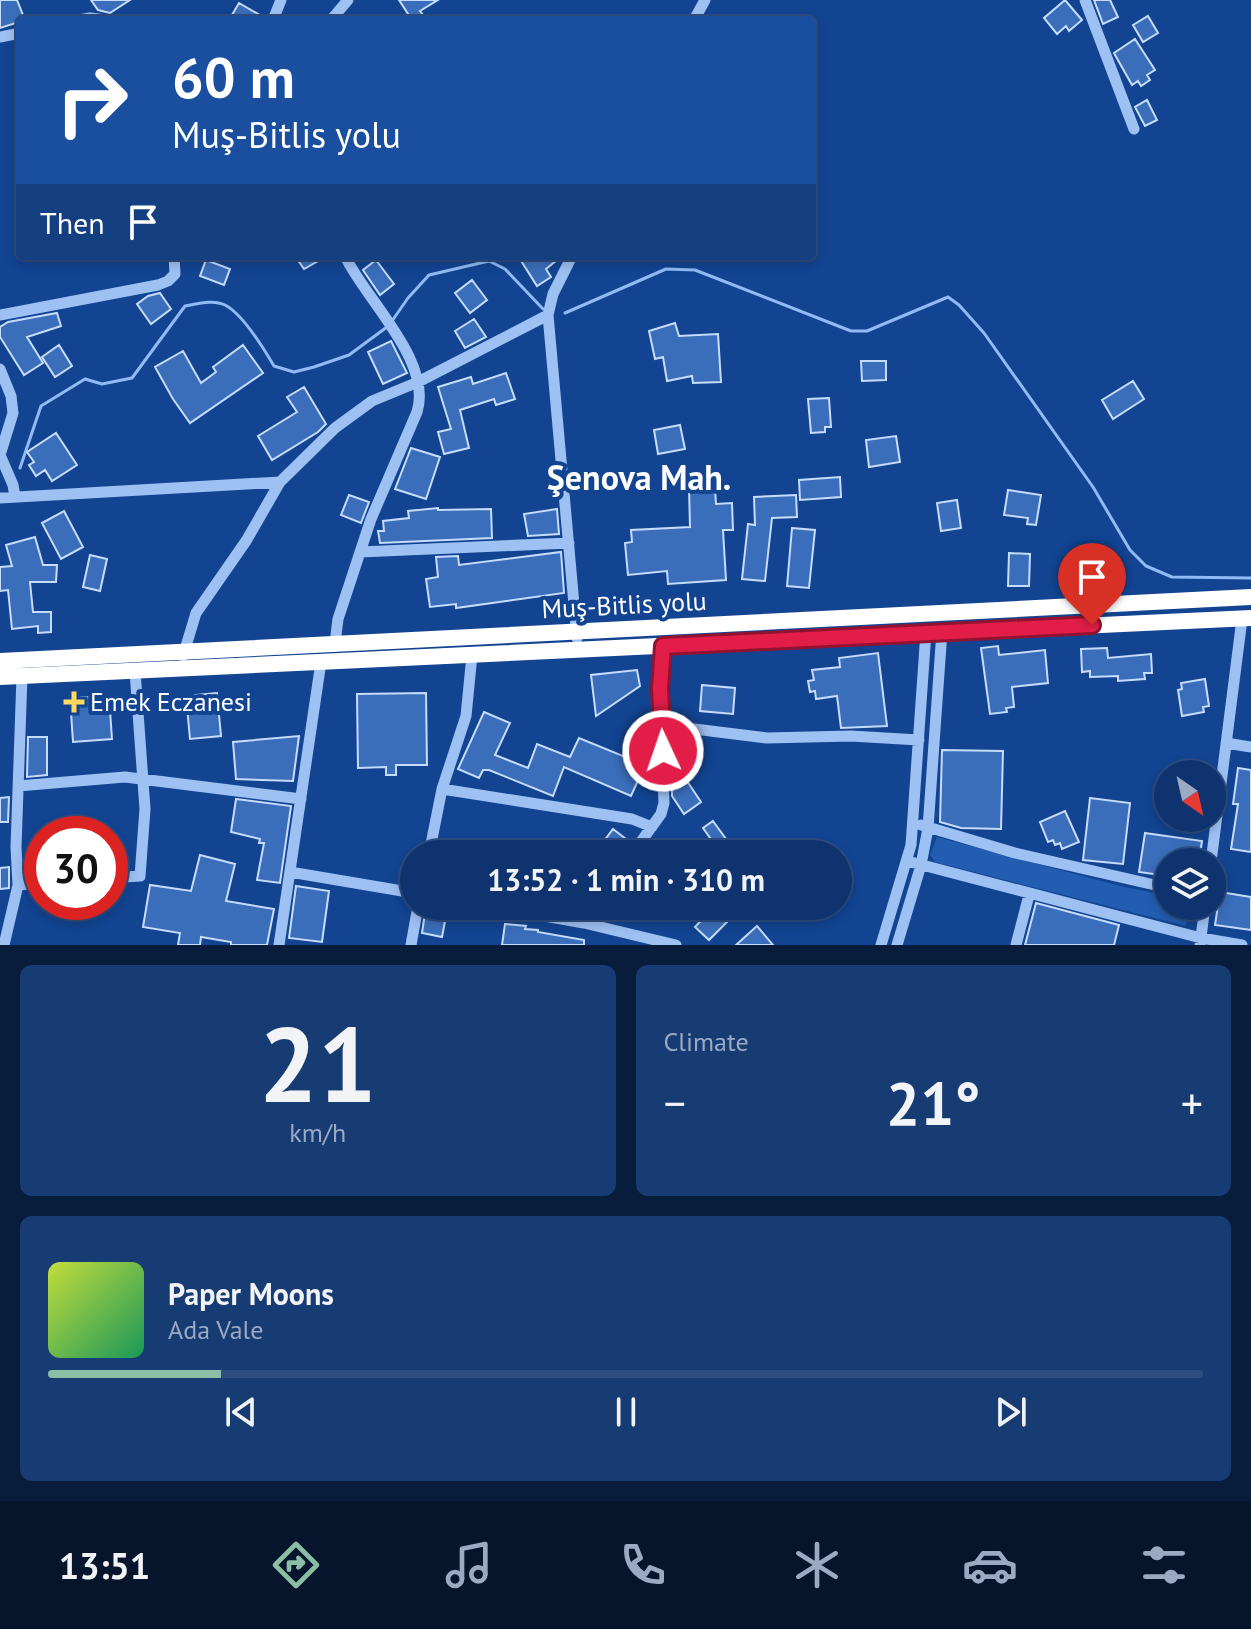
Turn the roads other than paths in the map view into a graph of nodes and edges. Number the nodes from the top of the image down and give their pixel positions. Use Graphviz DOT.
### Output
graph roads {
  1 [pos="348,0"];
  2 [pos="1085,0"];
  3 [pos="334,16"];
  4 [pos="1134,129"];
  5 [pos="174,260"];
  6 [pos="347,260"];
  7 [pos="570,260"];
  8 [pos="0,315"];
  9 [pos="548,315"];
  10 [pos="0,369"];
  11 [pos="418,382"];
  12 [pos="280,482"];
  13 [pos="15,497"];
  14 [pos="0,498"];
  15 [pos="569,543"];
  16 [pos="360,552"];
  17 [pos="1251,597"];
  18 [pos="1247,618"];
  19 [pos="735,623"];
  20 [pos="689,625"];
  21 [pos="577,631"];
  22 [pos="934,632"];
  23 [pos="738,642"];
  24 [pos="335,643"];
  25 [pos="690,645"];
  26 [pos="663,646"];
  27 [pos="577,650"];
  28 [pos="184,651"];
  29 [pos="472,655"];
  30 [pos="0,661"];
  31 [pos="321,662"];
  32 [pos="182,669"];
  33 [pos="135,671"];
  34 [pos="22,676"];
  35 [pos="0,677"];
  36 [pos="662,725"];
  37 [pos="919,740"];
  38 [pos="1226,743"];
  39 [pos="1251,747"];
  40 [pos="144,779"];
  41 [pos="18,786"];
  42 [pos="442,789"];
  43 [pos="301,799"];
  44 [pos="913,823"];
  45 [pos="652,827"];
  46 [pos="928,828"];
  47 [pos="432,840"];
  48 [pos="642,840"];
  49 [pos="1213,848"];
  50 [pos="907,861"];
  51 [pos="921,865"];
  52 [pos="290,872"];
  53 [pos="128,877"];
  54 [pos="24,884"];
  55 [pos="18,885"];
  56 [pos="1154,885"];
  57 [pos="400,891"];
  58 [pos="1029,895"];
  59 [pos="0,901"];
  60 [pos="13,901"];
  61 [pos="415,920"];
  62 [pos="567,920"];
  63 [pos="586,920"];
  64 [pos="1203,920"];
  65 [pos="584,923"];
  66 [pos="1201,942"];
  67 [pos="4,945"];
  68 [pos="279,945"];
  69 [pos="411,945"];
  70 [pos="676,945"];
  71 [pos="881,945"];
  72 [pos="897,945"];
  73 [pos="1016,945"];
  74 [pos="1242,945"];
  1 -- 3 [label="street"];
  2 -- 4 [label="street"];
  5 -- 8 [label="street"];
  6 -- 11 [label="street"];
  7 -- 9 [label="street"];
  9 -- 11 [label="street"];
  9 -- 15 [label="street"];
  10 -- 13 [label="street"];
  11 -- 12 [label="street"];
  11 -- 16 [label="street"];
  12 -- 13 [label="street"];
  12 -- 28 [label="street"];
  13 -- 14 [label="street"];
  15 -- 16 [label="street"];
  15 -- 21 [label="street"];
  16 -- 24 [label="street"];
  17 -- 19 [label="highway, Muş-Bitlis yolu"];
  18 -- 22 [label="highway, Muş-Bitlis yolu"];
  18 -- 38 [label="street"];
  19 -- 20 [label="highway, Muş-Bitlis yolu"];
  19 -- 23 [label="highway"];
  20 -- 21 [label="highway, Muş-Bitlis yolu"];
  20 -- 25 [label="highway"];
  21 -- 24 [label="highway, Muş-Bitlis yolu"];
  21 -- 27 [label="street"];
  22 -- 23 [label="highway, Muş-Bitlis yolu"];
  22 -- 37 [label="street"];
  22 -- 46 [label="street"];
  23 -- 25 [label="highway, Muş-Bitlis yolu"];
  24 -- 28 [label="highway, Muş-Bitlis yolu"];
  25 -- 26 [label="highway, Muş-Bitlis yolu"];
  26 -- 27 [label="highway, Muş-Bitlis yolu"];
  26 -- 36 [label="street"];
  27 -- 29 [label="highway, Muş-Bitlis yolu"];
  28 -- 30 [label="highway, Muş-Bitlis yolu"];
  28 -- 32 [label="street"];
  29 -- 31 [label="highway, Muş-Bitlis yolu"];
  29 -- 42 [label="street"];
  31 -- 32 [label="highway, Muş-Bitlis yolu"];
  31 -- 43 [label="street"];
  32 -- 33 [label="highway, Muş-Bitlis yolu"];
  33 -- 34 [label="highway, Muş-Bitlis yolu"];
  33 -- 40 [label="street"];
  34 -- 35 [label="highway, Muş-Bitlis yolu"];
  34 -- 41 [label="street"];
  36 -- 37 [label="street"];
  36 -- 45 [label="street"];
  37 -- 44 [label="street"];
  38 -- 39 [label="street"];
  38 -- 49 [label="street"];
  40 -- 41 [label="street"];
  40 -- 43 [label="street"];
  40 -- 53 [label="street"];
  41 -- 55 [label="street"];
  42 -- 45 [label="street"];
  42 -- 47 [label="street"];
  43 -- 52 [label="street"];
  44 -- 46 [label="street"];
  44 -- 50 [label="street"];
  45 -- 48 [label="street"];
  46 -- 51 [label="street"];
  46 -- 56 [label="street"];
  50 -- 51 [label="street"];
  50 -- 71 [label="street"];
  51 -- 58 [label="street"];
  51 -- 72 [label="street"];
  52 -- 57 [label="street"];
  52 -- 68 [label="street"];
  54 -- 55 [label="street"];
  55 -- 60 [label="street"];
  58 -- 66 [label="street"];
  58 -- 73 [label="street"];
  59 -- 60 [label="street"];
  60 -- 67 [label="street"];
  61 -- 69 [label="street"];
  62 -- 65 [label="street"];
  63 -- 65 [label="street"];
  64 -- 66 [label="street"];
  65 -- 70 [label="street"];
  66 -- 74 [label="street"];
}
